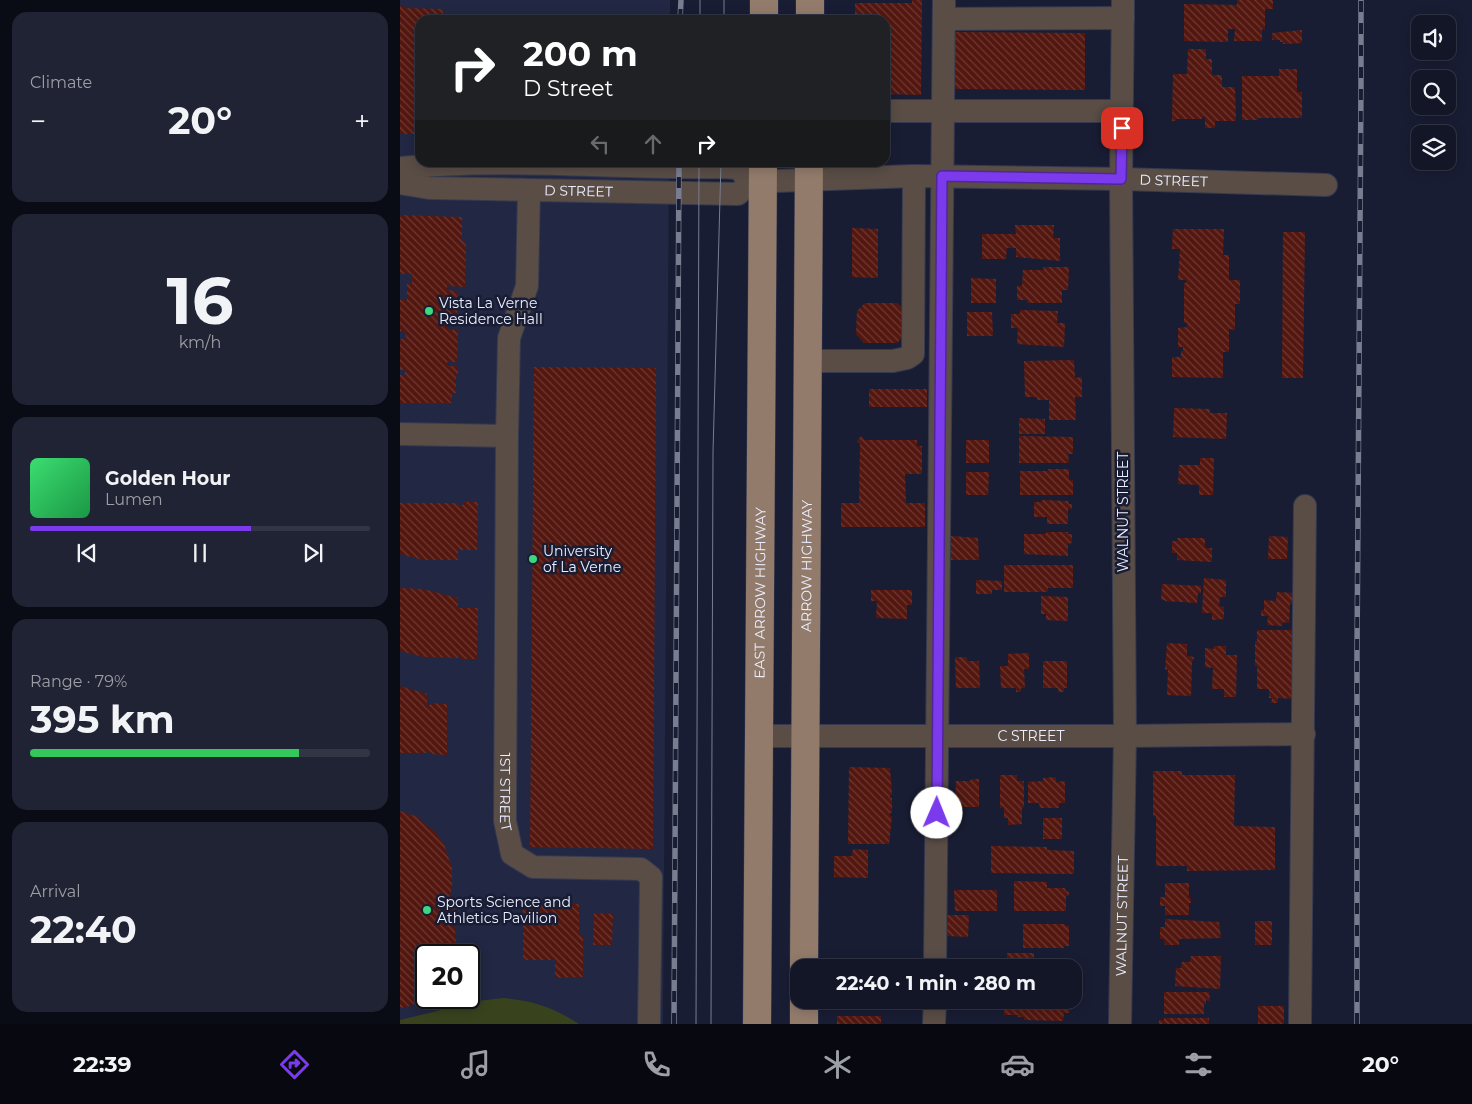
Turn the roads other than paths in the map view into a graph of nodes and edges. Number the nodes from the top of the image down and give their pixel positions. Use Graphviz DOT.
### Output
graph roads {
  1 [pos="764,0"];
  2 [pos="810,0"];
  3 [pos="1123,9"];
  4 [pos="944,10"];
  5 [pos="764,15"];
  6 [pos="810,15"];
  7 [pos="890,111"];
  8 [pos="943,111"];
  9 [pos="1122,111"];
  10 [pos="415,166"];
  11 [pos="720,167"];
  12 [pos="400,168"];
  13 [pos="809,172"];
  14 [pos="759,175"];
  15 [pos="914,176"];
  16 [pos="942,176"];
  17 [pos="1121,179"];
  18 [pos="400,183"];
  19 [pos="1326,184"];
  20 [pos="529,190"];
  21 [pos="807,361"];
  22 [pos="400,434"];
  23 [pos="507,436"];
  24 [pos="1304,506"];
  25 [pos="1304,734"];
  26 [pos="760,736"];
  27 [pos="806,736"];
  28 [pos="938,736"];
  29 [pos="1125,736"];
  30 [pos="804,959"];
  31 [pos="935,959"];
  32 [pos="804,1009"];
  33 [pos="935,1009"];
  34 [pos="649,1024"];
  35 [pos="757,1024"];
  36 [pos="804,1024"];
  37 [pos="934,1024"];
  38 [pos="1120,1024"];
  39 [pos="1300,1024"];
  1 -- 5 [label="main road"];
  2 -- 6 [label="main road"];
  3 -- 4 [label="street"];
  3 -- 9 [label="street, WALNUT STREET"];
  4 -- 8 [label="street"];
  7 -- 8 [label="street"];
  8 -- 9 [label="street"];
  8 -- 16 [label="street"];
  9 -- 17 [label="street, WALNUT STREET"];
  10 -- 12 [label="street, D STREET"];
  11 -- 14 [label="street, D STREET"];
  13 -- 14 [label="street, D STREET"];
  13 -- 15 [label="street, D STREET"];
  13 -- 21 [label="main road, ARROW HIGHWAY"];
  14 -- 20 [label="street, D STREET"];
  14 -- 26 [label="main road, EAST ARROW HIGHWAY"];
  15 -- 16 [label="street, D STREET"];
  15 -- 21 [label="street"];
  16 -- 17 [label="street, D STREET"];
  16 -- 28 [label="street"];
  17 -- 19 [label="street, D STREET"];
  17 -- 29 [label="street, WALNUT STREET"];
  18 -- 20 [label="street, D STREET"];
  20 -- 23 [label="street"];
  21 -- 27 [label="main road, ARROW HIGHWAY"];
  22 -- 23 [label="street"];
  23 -- 34 [label="street, 1ST STREET"];
  24 -- 25 [label="street"];
  25 -- 29 [label="street, C STREET"];
  25 -- 39 [label="street"];
  26 -- 27 [label="street, C STREET"];
  26 -- 35 [label="main road, EAST ARROW HIGHWAY"];
  27 -- 28 [label="street, C STREET"];
  27 -- 30 [label="main road, ARROW HIGHWAY"];
  28 -- 29 [label="street, C STREET"];
  28 -- 31 [label="street"];
  29 -- 38 [label="street, WALNUT STREET"];
  32 -- 36 [label="main road"];
  33 -- 37 [label="street"];
}
